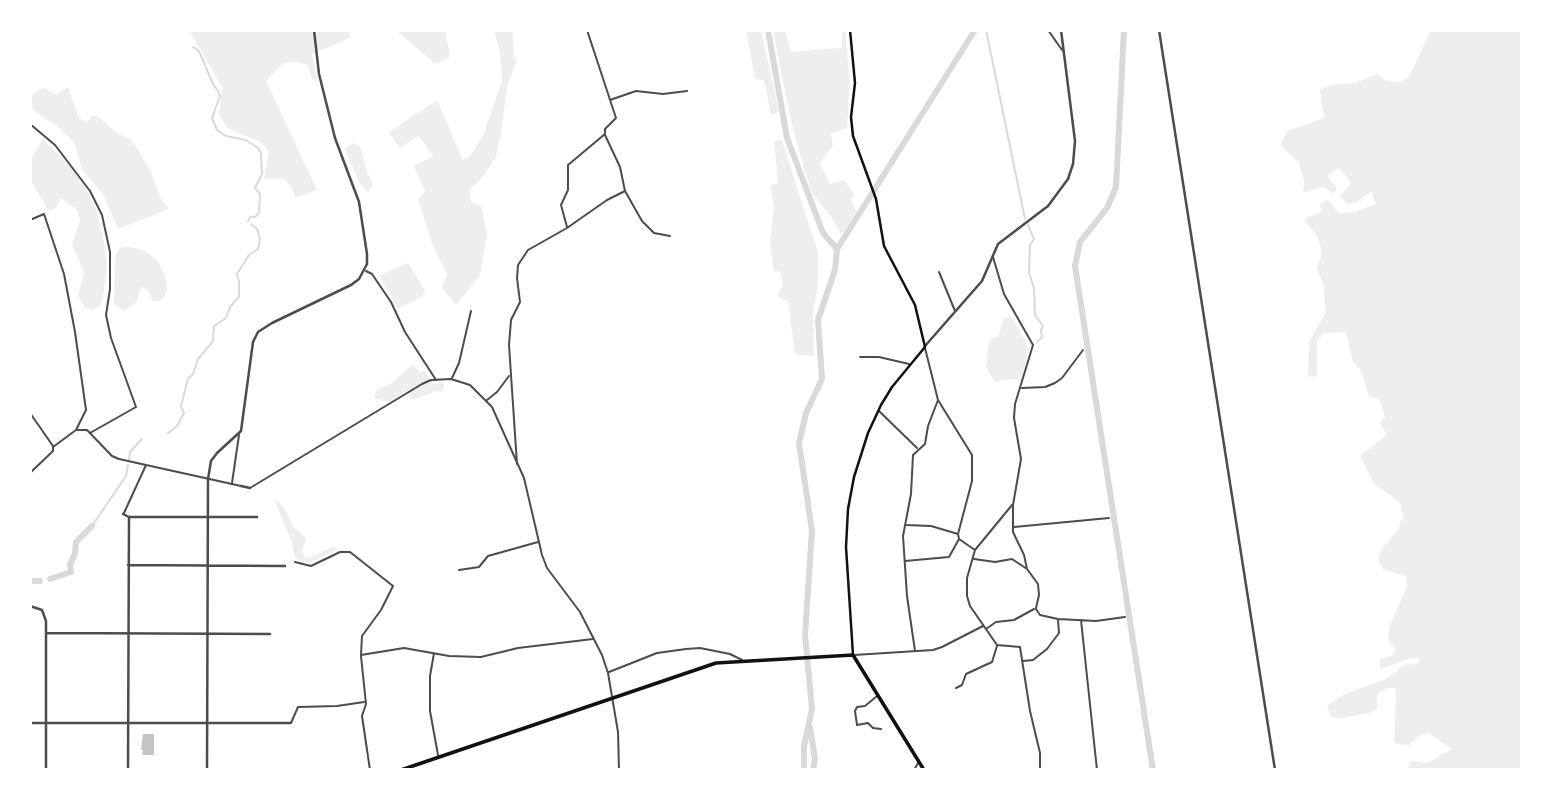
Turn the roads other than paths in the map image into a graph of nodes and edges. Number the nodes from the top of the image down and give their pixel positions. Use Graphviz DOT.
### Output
graph roads {
  1 [pos="314,30"];
  2 [pos="587,30"];
  3 [pos="850,30"];
  4 [pos="1048,30"];
  5 [pos="1061,30"];
  6 [pos="1159,30"];
  7 [pos="1062,50"];
  8 [pos="687,91"];
  9 [pos="609,100"];
  10 [pos="30,124"];
  11 [pos="605,134"];
  12 [pos="625,191"];
  13 [pos="30,220"];
  14 [pos="567,228"];
  15 [pos="670,236"];
  16 [pos="993,256"];
  17 [pos="365,271"];
  18 [pos="939,272"];
  19 [pos="471,312"];
  20 [pos="956,312"];
  21 [pos="925,346"];
  22 [pos="1083,350"];
  23 [pos="860,357"];
  24 [pos="910,364"];
  25 [pos="510,375"];
  26 [pos="451,379"];
  27 [pos="436,380"];
  28 [pos="1021,388"];
  29 [pos="487,400"];
  30 [pos="938,400"];
  31 [pos="878,411"];
  32 [pos="30,413"];
  33 [pos="76,430"];
  34 [pos="90,433"];
  35 [pos="239,435"];
  36 [pos="53,447"];
  37 [pos="918,449"];
  38 [pos="146,465"];
  39 [pos="517,466"];
  40 [pos="30,473"];
  41 [pos="208,479"];
  42 [pos="232,484"];
  43 [pos="241,486"];
  44 [pos="250,488"];
  45 [pos="1013,505"];
  46 [pos="123,514"];
  47 [pos="129,517"];
  48 [pos="209,517"];
  49 [pos="257,517"];
  50 [pos="1109,518"];
  51 [pos="905,525"];
  52 [pos="1013,527"];
  53 [pos="958,534"];
  54 [pos="959,539"];
  55 [pos="539,541"];
  56 [pos="975,550"];
  57 [pos="972,559"];
  58 [pos="904,561"];
  59 [pos="295,562"];
  60 [pos="128,565"];
  61 [pos="209,565"];
  62 [pos="285,566"];
  63 [pos="1027,569"];
  64 [pos="459,570"];
  65 [pos="30,606"];
  66 [pos="1036,608"];
  67 [pos="1125,617"];
  68 [pos="1058,619"];
  69 [pos="1081,621"];
  70 [pos="984,628"];
  71 [pos="47,633"];
  72 [pos="129,634"];
  73 [pos="208,634"];
  74 [pos="270,634"];
  75 [pos="594,638"];
  76 [pos="997,645"];
  77 [pos="915,651"];
  78 [pos="434,652"];
  79 [pos="360,655"];
  80 [pos="853,655"];
  81 [pos="742,660"];
  82 [pos="1022,662"];
  83 [pos="608,673"];
  84 [pos="956,688"];
  85 [pos="877,696"];
  86 [pos="612,698"];
  87 [pos="365,702"];
  88 [pos="30,723"];
  89 [pos="46,723"];
  90 [pos="128,723"];
  91 [pos="208,723"];
  92 [pos="290,723"];
  93 [pos="881,729"];
  94 [pos="439,757"];
  95 [pos="919,762"];
  96 [pos="46,770"];
  97 [pos="128,770"];
  98 [pos="207,770"];
  99 [pos="370,770"];
  100 [pos="401,770"];
  101 [pos="619,770"];
  102 [pos="914,770"];
  103 [pos="924,770"];
  104 [pos="1040,770"];
  105 [pos="1097,770"];
  106 [pos="1275,770"];
  1 -- 17 [label="street"];
  2 -- 9 [label="street"];
  3 -- 21 [label="main road"];
  4 -- 7 [label="street"];
  5 -- 7 [label="street"];
  6 -- 106 [label="street"];
  7 -- 16 [label="street"];
  8 -- 9 [label="street"];
  9 -- 11 [label="street"];
  10 -- 34 [label="street"];
  11 -- 12 [label="street"];
  11 -- 14 [label="street"];
  12 -- 14 [label="street"];
  12 -- 15 [label="street"];
  13 -- 33 [label="street"];
  14 -- 25 [label="street"];
  16 -- 20 [label="street"];
  16 -- 28 [label="street"];
  17 -- 27 [label="street"];
  17 -- 35 [label="street"];
  18 -- 20 [label="street"];
  19 -- 26 [label="street"];
  20 -- 21 [label="street"];
  21 -- 24 [label="main road"];
  21 -- 30 [label="street"];
  22 -- 28 [label="street"];
  23 -- 24 [label="street"];
  24 -- 31 [label="main road"];
  25 -- 29 [label="street"];
  25 -- 39 [label="street"];
  26 -- 27 [label="street"];
  26 -- 29 [label="street"];
  27 -- 44 [label="street"];
  28 -- 45 [label="street"];
  29 -- 39 [label="street"];
  30 -- 37 [label="street"];
  30 -- 53 [label="street"];
  31 -- 37 [label="street"];
  31 -- 80 [label="main road"];
  32 -- 36 [label="street"];
  33 -- 34 [label="street"];
  33 -- 36 [label="street"];
  34 -- 38 [label="street"];
  35 -- 41 [label="street"];
  35 -- 42 [label="street"];
  36 -- 40 [label="street"];
  37 -- 51 [label="street"];
  38 -- 41 [label="street"];
  38 -- 46 [label="street"];
  39 -- 55 [label="street"];
  41 -- 42 [label="street"];
  41 -- 48 [label="street"];
  42 -- 43 [label="street"];
  43 -- 44 [label="street"];
  45 -- 52 [label="street"];
  45 -- 56 [label="street"];
  46 -- 47 [label="street"];
  47 -- 48 [label="street"];
  47 -- 60 [label="street"];
  48 -- 49 [label="street"];
  48 -- 61 [label="street"];
  50 -- 52 [label="street"];
  51 -- 53 [label="street"];
  51 -- 58 [label="street"];
  52 -- 63 [label="street"];
  53 -- 54 [label="street"];
  54 -- 56 [label="street"];
  54 -- 58 [label="street"];
  55 -- 64 [label="street"];
  55 -- 75 [label="street"];
  56 -- 57 [label="street"];
  57 -- 63 [label="street"];
  57 -- 70 [label="street"];
  58 -- 77 [label="street"];
  59 -- 79 [label="street"];
  60 -- 61 [label="street"];
  60 -- 72 [label="street"];
  61 -- 62 [label="street"];
  61 -- 73 [label="street"];
  63 -- 66 [label="street"];
  65 -- 71 [label="street"];
  66 -- 68 [label="street"];
  66 -- 70 [label="street"];
  67 -- 69 [label="street"];
  68 -- 69 [label="street"];
  68 -- 82 [label="street"];
  69 -- 105 [label="street"];
  70 -- 76 [label="street"];
  70 -- 77 [label="street"];
  71 -- 72 [label="street"];
  71 -- 89 [label="street"];
  72 -- 73 [label="street"];
  72 -- 90 [label="street"];
  73 -- 74 [label="street"];
  73 -- 91 [label="street"];
  75 -- 78 [label="street"];
  75 -- 83 [label="street"];
  76 -- 82 [label="street"];
  76 -- 84 [label="street"];
  77 -- 80 [label="street"];
  78 -- 79 [label="street"];
  78 -- 94 [label="street"];
  79 -- 87 [label="street"];
  80 -- 81 [label="main road"];
  80 -- 85 [label="main road"];
  81 -- 83 [label="street"];
  81 -- 86 [label="main road"];
  82 -- 104 [label="street"];
  83 -- 86 [label="street"];
  85 -- 93 [label="street"];
  85 -- 95 [label="main road"];
  86 -- 94 [label="main road"];
  86 -- 101 [label="street"];
  87 -- 92 [label="street"];
  87 -- 99 [label="street"];
  88 -- 89 [label="street"];
  89 -- 90 [label="street"];
  89 -- 96 [label="street"];
  90 -- 91 [label="street"];
  90 -- 97 [label="street"];
  91 -- 92 [label="street"];
  91 -- 98 [label="street"];
  94 -- 100 [label="main road"];
  95 -- 102 [label="street"];
  95 -- 103 [label="main road"];
}
